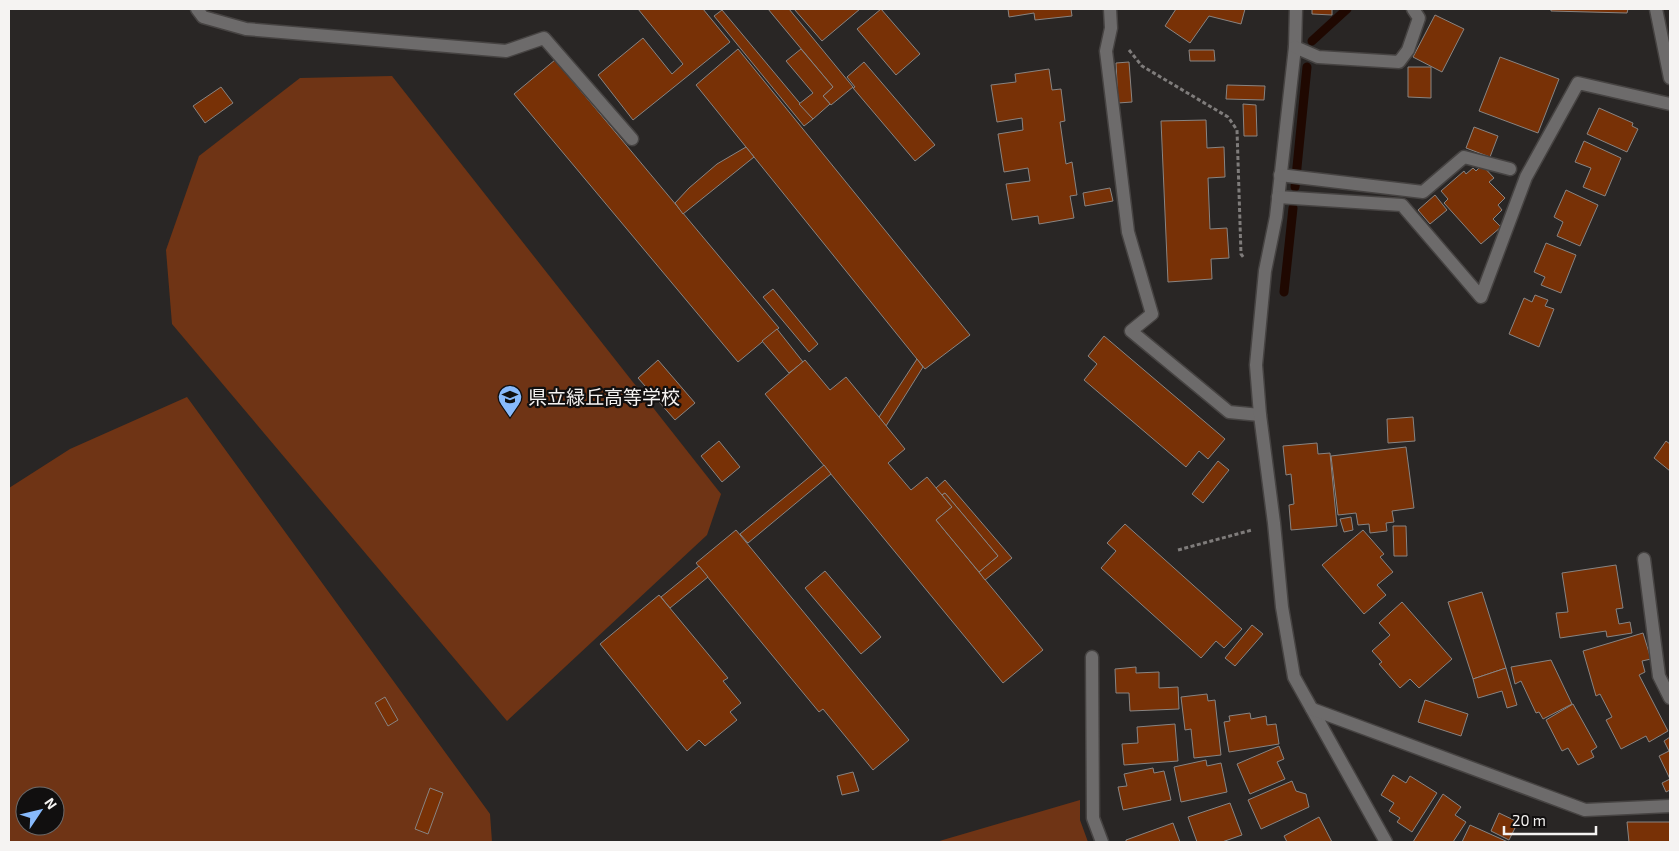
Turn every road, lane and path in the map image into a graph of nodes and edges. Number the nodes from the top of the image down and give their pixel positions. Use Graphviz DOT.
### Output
graph roads {
  1 [pos="197,9"];
  2 [pos="1110,9"];
  3 [pos="1296,9"];
  4 [pos="1413,9"];
  5 [pos="1656,9"];
  6 [pos="1111,28"];
  7 [pos="1295,47"];
  8 [pos="1670,78"];
  9 [pos="1670,104"];
  10 [pos="632,139"];
  11 [pos="1510,169"];
  12 [pos="1280,175"];
  13 [pos="1278,197"];
  14 [pos="1265,271"];
  15 [pos="1260,415"];
  16 [pos="1274,523"];
  17 [pos="1178,550"];
  18 [pos="1644,559"];
  19 [pos="1092,657"];
  20 [pos="1670,698"];
  21 [pos="1312,709"];
  22 [pos="1670,806"];
  23 [pos="1102,842"];
  24 [pos="1386,842"];
  1 -- 10 [label="street"];
  2 -- 6 [label="street"];
  3 -- 7 [label="street"];
  4 -- 7 [label="street"];
  5 -- 8 [label="street"];
  6 -- 14 [label="path"];
  6 -- 15 [label="street"];
  7 -- 12 [label="street"];
  9 -- 13 [label="street"];
  11 -- 12 [label="street"];
  12 -- 13 [label="street"];
  13 -- 14 [label="street"];
  14 -- 15 [label="street"];
  15 -- 16 [label="street"];
  16 -- 17 [label="path"];
  16 -- 21 [label="street"];
  18 -- 20 [label="street"];
  19 -- 23 [label="street"];
  21 -- 22 [label="street"];
  21 -- 24 [label="street"];
}
